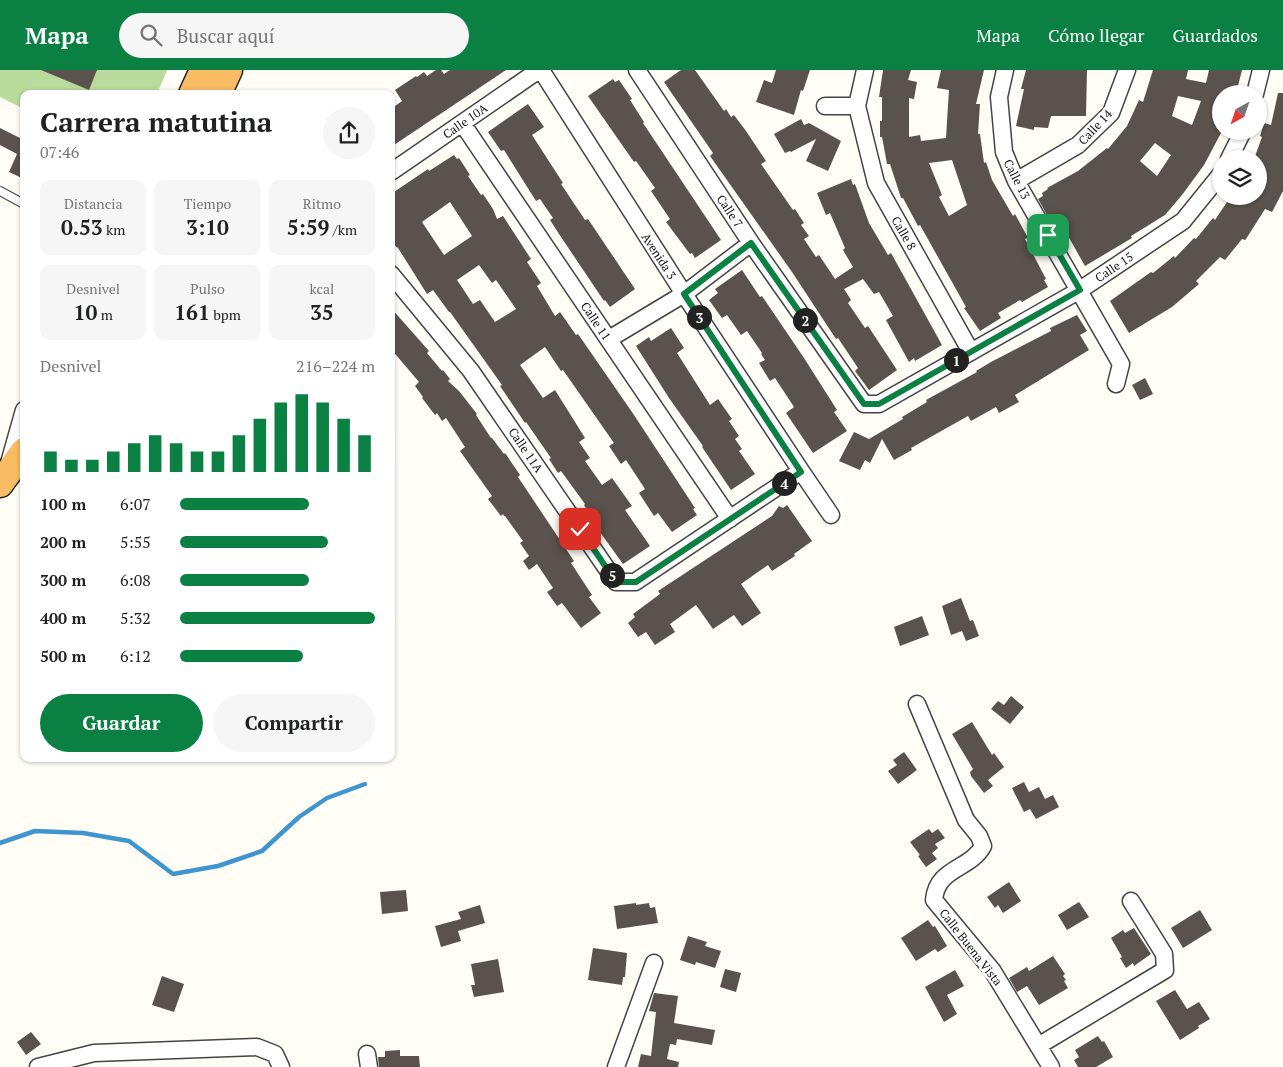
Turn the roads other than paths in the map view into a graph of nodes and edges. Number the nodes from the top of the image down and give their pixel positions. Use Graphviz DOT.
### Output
graph roads {
  1 [pos="189,70"];
  2 [pos="203,70"];
  3 [pos="229,70"];
  4 [pos="540,70"];
  5 [pos="637,70"];
  6 [pos="865,70"];
  7 [pos="1005,70"];
  8 [pos="1127,70"];
  9 [pos="1261,70"];
  10 [pos="1257,85"];
  11 [pos="180,90"];
  12 [pos="194,90"];
  13 [pos="220,90"];
  14 [pos="825,106"];
  15 [pos="857,106"];
  16 [pos="462,123"];
  17 [pos="395,169"];
  18 [pos="1016,181"];
  19 [pos="1212,185"];
  20 [pos="0,191"];
  21 [pos="20,202"];
  22 [pos="751,243"];
  23 [pos="395,279"];
  24 [pos="1080,290"];
  25 [pos="684,294"];
  26 [pos="609,339"];
  27 [pos="971,352"];
  28 [pos="914,384"];
  29 [pos="1116,384"];
  30 [pos="20,428"];
  31 [pos="20,458"];
  32 [pos="801,472"];
  33 [pos="9,479"];
  34 [pos="0,505"];
  35 [pos="831,515"];
  36 [pos="730,519"];
  37 [pos="917,704"];
  38 [pos="1131,901"];
  39 [pos="654,963"];
  40 [pos="1038,1046"];
  41 [pos="38,1067"];
  42 [pos="281,1067"];
  43 [pos="616,1067"];
  44 [pos="1051,1067"];
  1 -- 11 [label="street"];
  2 -- 12 [label="highway"];
  3 -- 13 [label="highway"];
  4 -- 16 [label="street, Calle 10A"];
  4 -- 25 [label="street, Avenida 3"];
  5 -- 22 [label="street, Calle 7"];
  6 -- 15 [label="street, Calle 8"];
  7 -- 18 [label="street, Calle 13"];
  8 -- 18 [label="street, Calle 14"];
  9 -- 10 [label="street"];
  14 -- 15 [label="street"];
  15 -- 27 [label="street, Calle 8"];
  16 -- 17 [label="street, Calle 10A"];
  16 -- 26 [label="street, Calle 11"];
  18 -- 24 [label="street, Calle 13"];
  19 -- 24 [label="street, Calle 15"];
  20 -- 21 [label="lane"];
  22 -- 25 [label="street"];
  22 -- 28 [label="street, Calle 7"];
  23 -- 36 [label="street, Calle 11A"];
  24 -- 27 [label="street, Calle 15"];
  24 -- 29 [label="street, Calle 13"];
  25 -- 26 [label="street"];
  25 -- 32 [label="street, Avenida 3"];
  26 -- 36 [label="street, Calle 11"];
  27 -- 28 [label="street, Calle 15"];
  30 -- 33 [label="street"];
  31 -- 33 [label="highway"];
  32 -- 35 [label="street, Avenida 3"];
  32 -- 36 [label="street"];
  33 -- 34 [label="highway"];
  37 -- 40 [label="street, Calle Buena Vista"];
  38 -- 40 [label="street"];
  39 -- 43 [label="street"];
  40 -- 44 [label="street, Calle Buena Vista"];
  41 -- 42 [label="street"];
}
